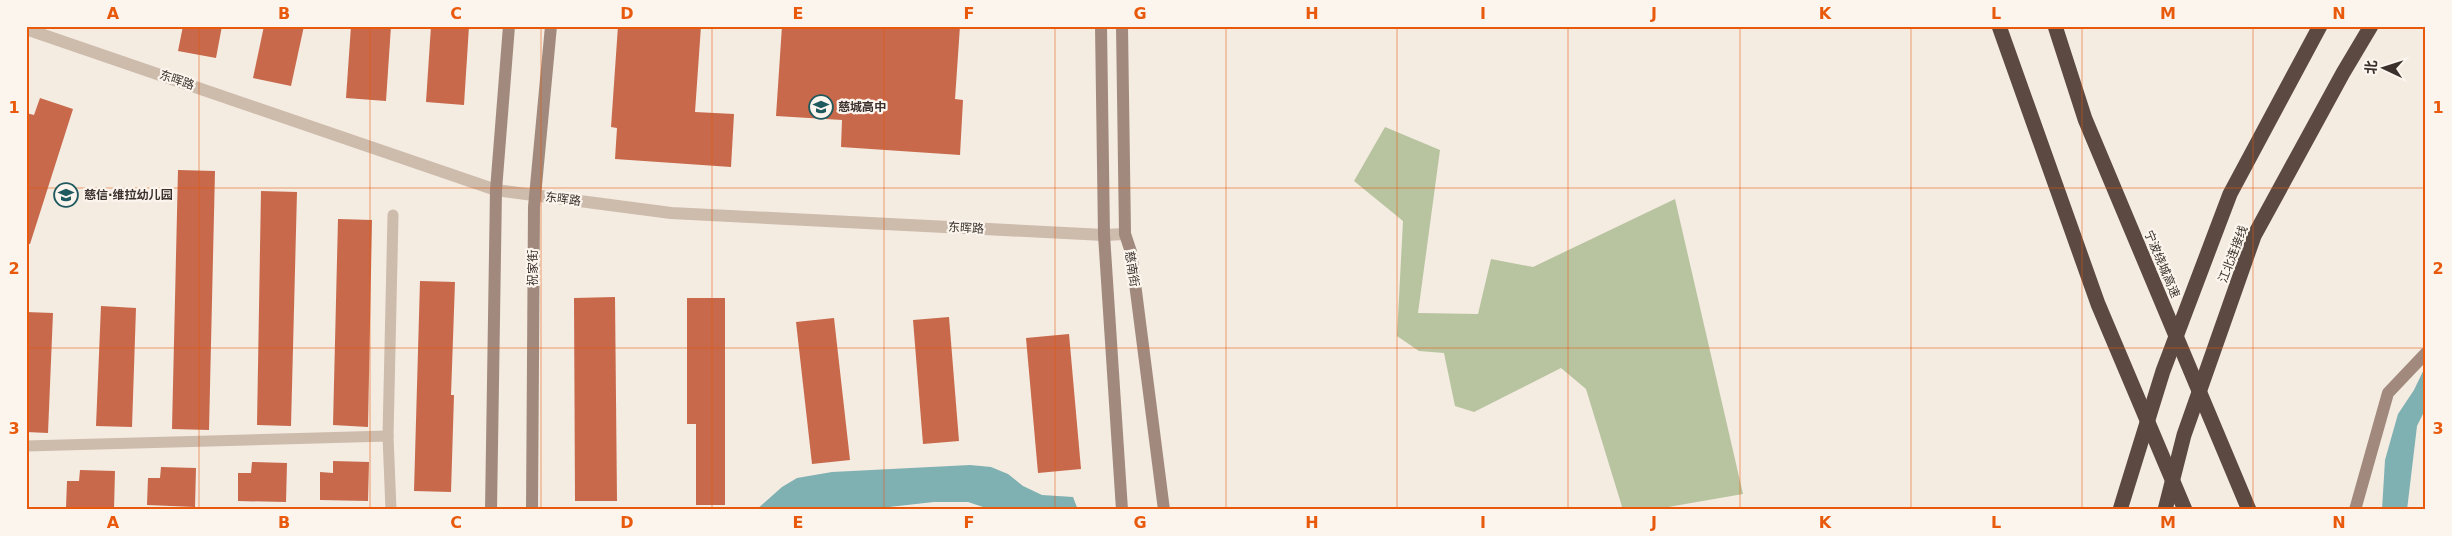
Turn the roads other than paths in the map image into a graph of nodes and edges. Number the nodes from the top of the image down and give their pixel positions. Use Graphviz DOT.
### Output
graph roads {
  1 [pos="509,26"];
  2 [pos="551,26"];
  3 [pos="1101,26"];
  4 [pos="1122,26"];
  5 [pos="1998,26"];
  6 [pos="2055,26"];
  7 [pos="2320,26"];
  8 [pos="2371,26"];
  9 [pos="26,29"];
  10 [pos="496,190"];
  11 [pos="535,195"];
  12 [pos="393,216"];
  13 [pos="1125,234"];
  14 [pos="1104,235"];
  15 [pos="2426,353"];
  16 [pos="388,436"];
  17 [pos="26,446"];
  18 [pos="391,510"];
  19 [pos="491,510"];
  20 [pos="532,510"];
  21 [pos="1122,510"];
  22 [pos="1164,510"];
  23 [pos="2120,510"];
  24 [pos="2164,510"];
  25 [pos="2185,510"];
  26 [pos="2249,510"];
  27 [pos="2355,510"];
  1 -- 10 [label="street"];
  2 -- 11 [label="street, 祝家街"];
  3 -- 14 [label="street, 慈南街"];
  4 -- 13 [label="street, 慈南街"];
  5 -- 25 [label="highway"];
  6 -- 26 [label="highway, 宁波绕城高速"];
  7 -- 23 [label="highway, 江北连接线, bridge"];
  8 -- 24 [label="highway, 江北连接线, bridge"];
  9 -- 10 [label="street, 东晖路"];
  10 -- 11 [label="street, 东晖路"];
  10 -- 19 [label="street"];
  11 -- 14 [label="street, 东晖路"];
  11 -- 20 [label="street, 祝家街"];
  12 -- 16 [label="lane"];
  13 -- 14 [label="street, 东晖路"];
  13 -- 22 [label="street, 慈南街"];
  14 -- 21 [label="street, 慈南街"];
  15 -- 27 [label="street"];
  16 -- 17 [label="lane"];
  16 -- 18 [label="lane"];
}
